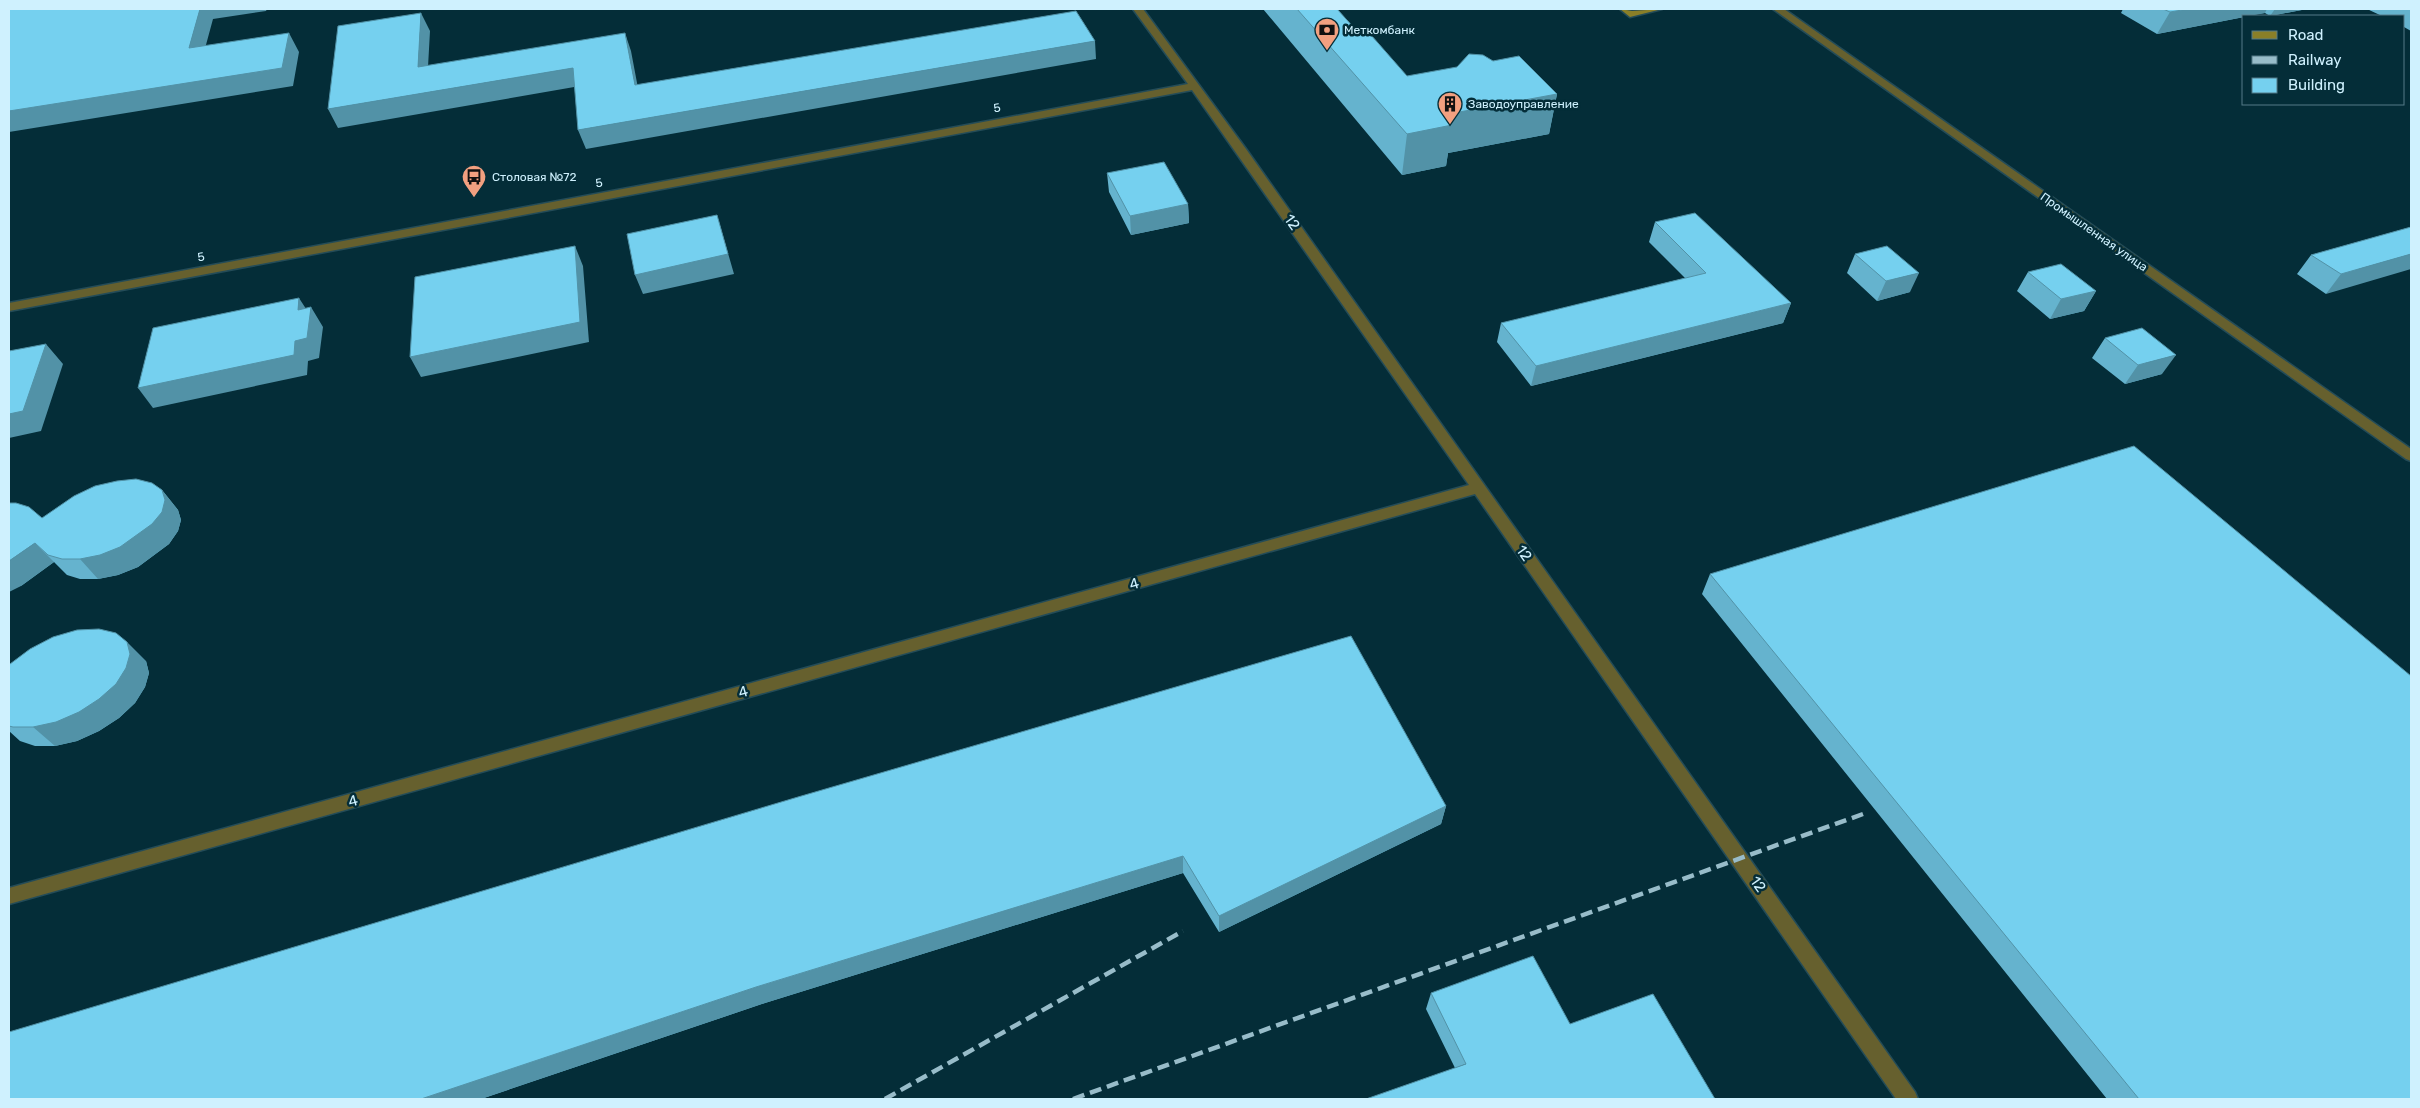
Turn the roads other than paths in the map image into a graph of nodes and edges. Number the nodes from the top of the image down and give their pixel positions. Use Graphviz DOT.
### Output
graph roads {
  1 [pos="1138,9"];
  2 [pos="1625,9"];
  3 [pos="1657,9"];
  4 [pos="1778,9"];
  5 [pos="1195,86"];
  6 [pos="9,307"];
  7 [pos="2411,456"];
  8 [pos="1478,488"];
  9 [pos="9,896"];
  10 [pos="1908,1099"];
  1 -- 5 [label="street, 12"];
  2 -- 3 [label="street"];
  4 -- 7 [label="street, Промышленная улица"];
  5 -- 6 [label="street, 5"];
  5 -- 8 [label="street, 12"];
  8 -- 9 [label="street, 4"];
  8 -- 10 [label="street, 12"];
}
